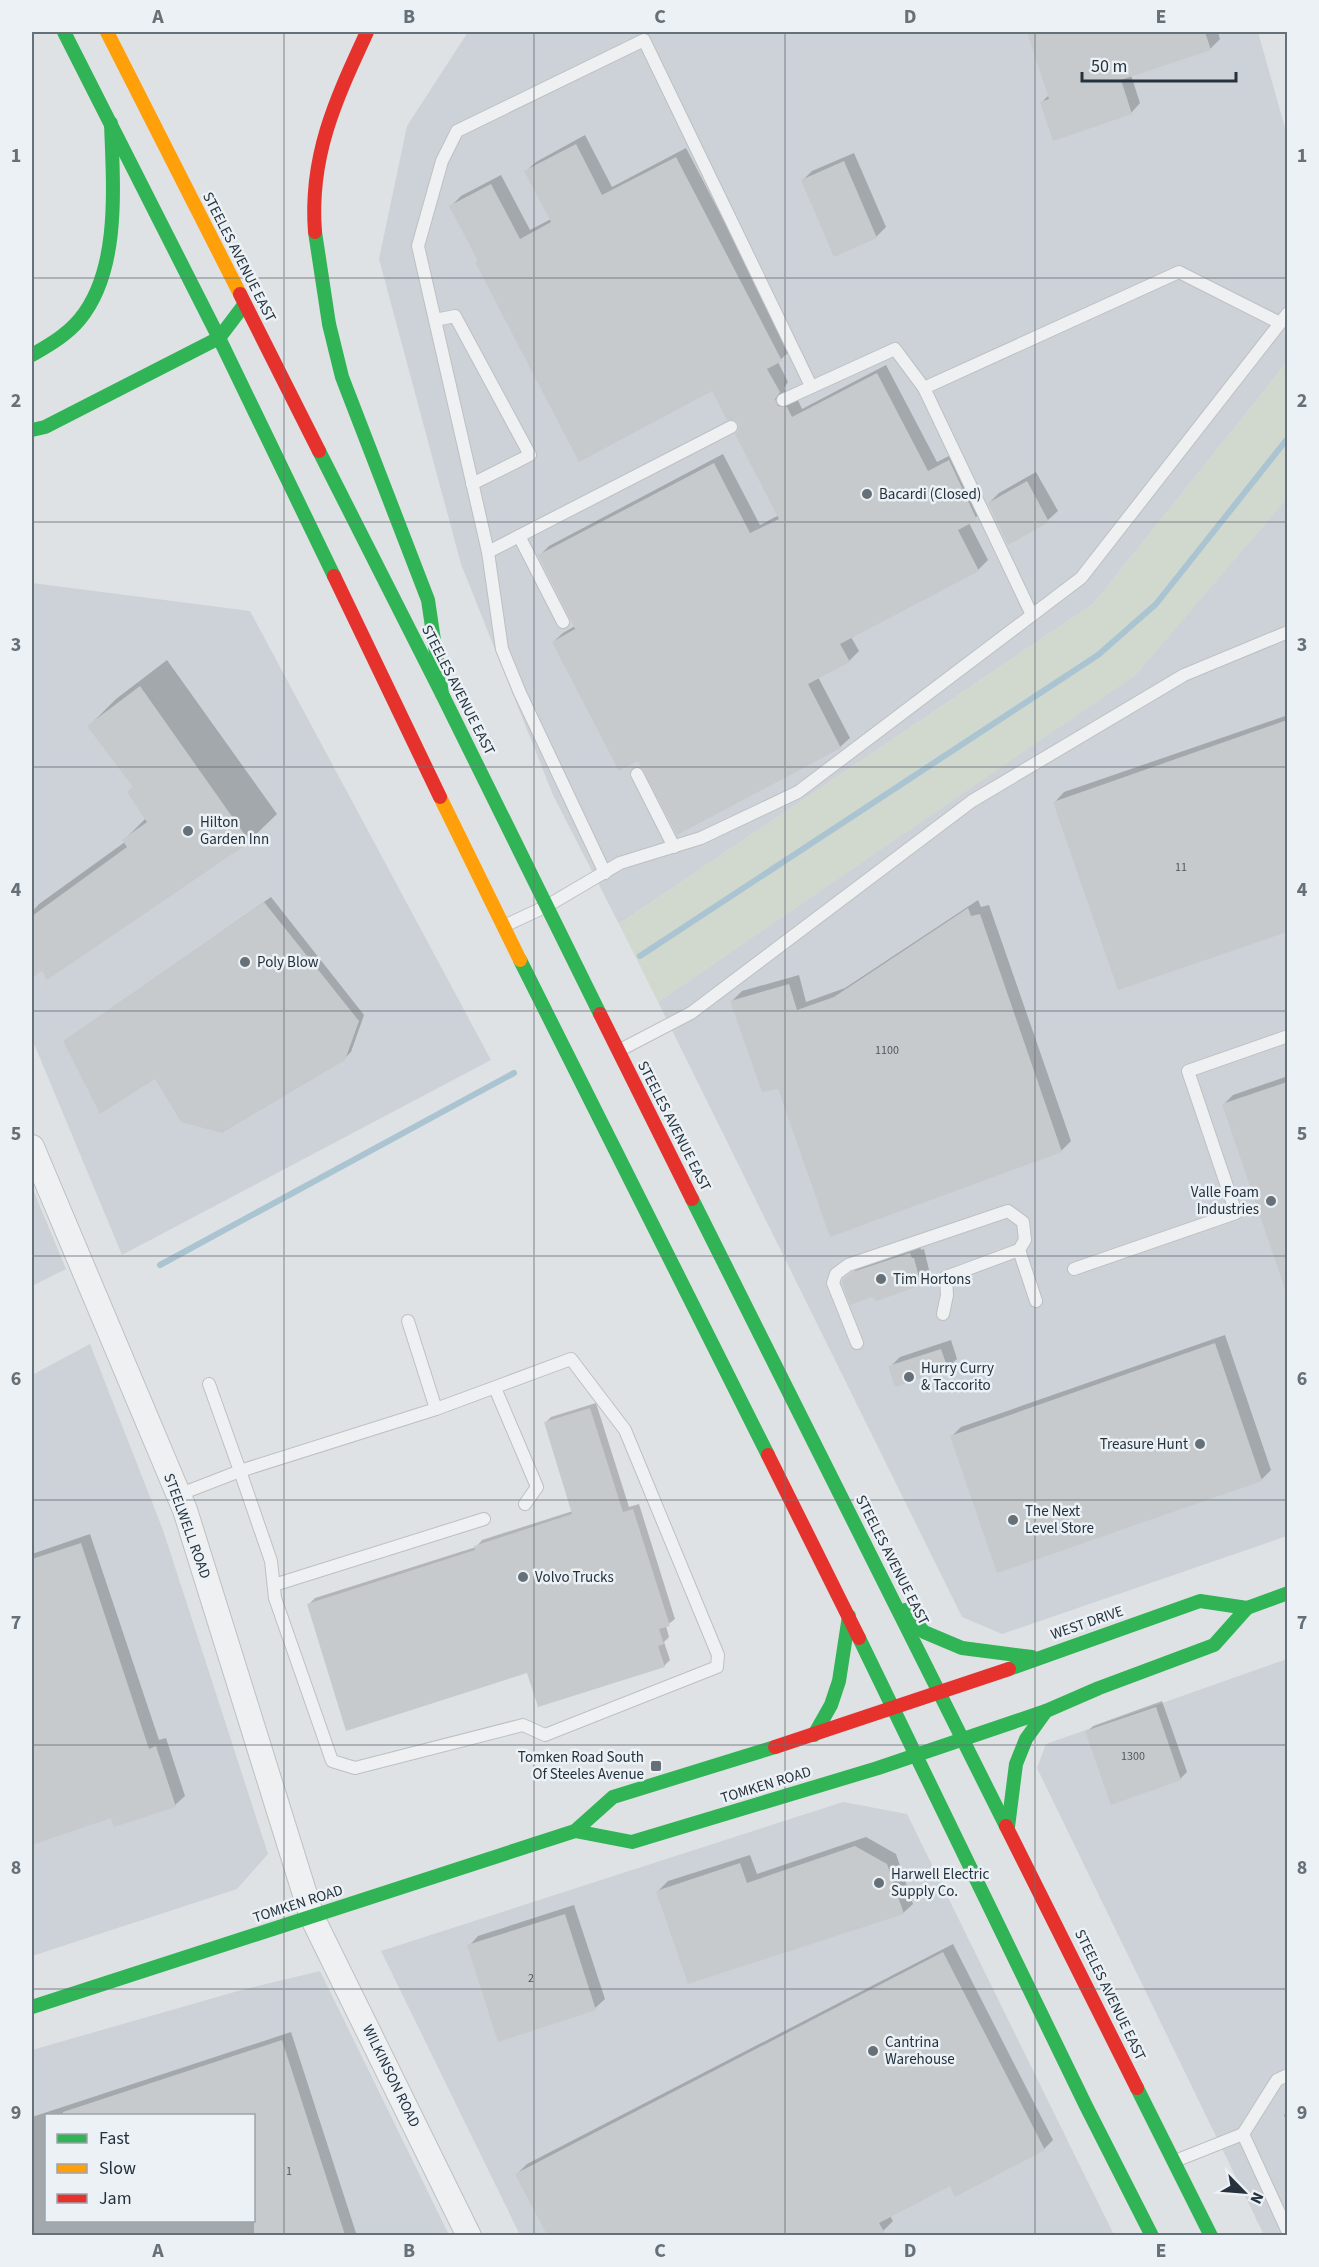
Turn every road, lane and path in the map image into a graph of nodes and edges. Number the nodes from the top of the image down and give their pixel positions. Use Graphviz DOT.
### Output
graph roads {
  1 [pos="107,32"];
  2 [pos="367,32"];
  3 [pos="65,33"];
  4 [pos="111,123"];
  5 [pos="244,305"];
  6 [pos="1287,313"];
  7 [pos="435,320"];
  8 [pos="1280,323"];
  9 [pos="219,338"];
  10 [pos="32,355"];
  11 [pos="811,386"];
  12 [pos="924,388"];
  13 [pos="783,400"];
  14 [pos="731,427"];
  15 [pos="32,430"];
  16 [pos="472,484"];
  17 [pos="519,536"];
  18 [pos="488,552"];
  19 [pos="1032,615"];
  20 [pos="563,622"];
  21 [pos="1287,632"];
  22 [pos="442,694"];
  23 [pos="637,774"];
  24 [pos="674,847"];
  25 [pos="605,873"];
  26 [pos="547,906"];
  27 [pos="503,927"];
  28 [pos="1287,1036"];
  29 [pos="618,1051"];
  30 [pos="32,1147"];
  31 [pos="1019,1250"];
  32 [pos="1074,1269"];
  33 [pos="1036,1301"];
  34 [pos="943,1314"];
  35 [pos="408,1321"];
  36 [pos="856,1343"];
  37 [pos="209,1384"];
  38 [pos="495,1388"];
  39 [pos="436,1409"];
  40 [pos="240,1471"];
  41 [pos="178,1495"];
  42 [pos="525,1504"];
  43 [pos="484,1519"];
  44 [pos="274,1585"];
  45 [pos="1287,1593"];
  46 [pos="891,1595"];
  47 [pos="1247,1608"];
  48 [pos="849,1616"];
  49 [pos="1037,1658"];
  50 [pos="940,1693"];
  51 [pos="893,1706"];
  52 [pos="1046,1711"];
  53 [pos="814,1735"];
  54 [pos="963,1741"];
  55 [pos="916,1756"];
  56 [pos="1008,1827"];
  57 [pos="575,1831"];
  58 [pos="312,1917"];
  59 [pos="32,2007"];
  60 [pos="1287,2075"];
  61 [pos="1243,2134"];
  62 [pos="1174,2161"];
  63 [pos="1287,2232"];
  64 [pos="469,2235"];
  65 [pos="1152,2235"];
  66 [pos="1211,2235"];
  1 -- 5 [label="main road, STEELES AVENUE EAST"];
  2 -- 22 [label="main road"];
  3 -- 4 [label="main road"];
  4 -- 9 [label="main road"];
  4 -- 10 [label="main road"];
  5 -- 9 [label="main road"];
  5 -- 22 [label="main road, STEELES AVENUE EAST"];
  6 -- 8 [label="lane"];
  7 -- 11 [label="lane"];
  7 -- 16 [label="lane"];
  7 -- 16 [label="lane"];
  8 -- 12 [label="lane"];
  8 -- 19 [label="lane"];
  9 -- 15 [label="main road"];
  9 -- 27 [label="main road"];
  11 -- 12 [label="lane"];
  11 -- 13 [label="lane"];
  12 -- 19 [label="lane"];
  14 -- 17 [label="lane"];
  16 -- 18 [label="lane"];
  17 -- 18 [label="lane"];
  17 -- 20 [label="lane"];
  18 -- 25 [label="lane"];
  19 -- 24 [label="lane"];
  21 -- 29 [label="lane"];
  22 -- 26 [label="main road, STEELES AVENUE EAST"];
  23 -- 24 [label="lane"];
  24 -- 25 [label="lane"];
  25 -- 26 [label="lane"];
  26 -- 27 [label="lane"];
  26 -- 29 [label="main road, STEELES AVENUE EAST"];
  27 -- 48 [label="main road"];
  28 -- 32 [label="lane"];
  29 -- 46 [label="main road, STEELES AVENUE EAST"];
  30 -- 41 [label="street, STEELWELL ROAD"];
  31 -- 33 [label="lane"];
  31 -- 34 [label="lane"];
  31 -- 36 [label="lane"];
  35 -- 39 [label="lane"];
  37 -- 40 [label="lane"];
  38 -- 39 [label="lane"];
  38 -- 42 [label="lane"];
  38 -- 44 [label="lane"];
  39 -- 40 [label="lane"];
  40 -- 41 [label="lane"];
  40 -- 44 [label="lane"];
  41 -- 58 [label="street, STEELWELL ROAD"];
  43 -- 44 [label="lane"];
  45 -- 47 [label="main road, WEST DRIVE"];
  46 -- 49 [label="main road"];
  46 -- 50 [label="main road, STEELES AVENUE EAST"];
  47 -- 49 [label="main road, WEST DRIVE"];
  47 -- 52 [label="main road, WEST DRIVE"];
  48 -- 51 [label="main road"];
  48 -- 53 [label="main road"];
  49 -- 50 [label="main road, WEST DRIVE"];
  50 -- 51 [label="main road, TOMKEN ROAD"];
  50 -- 54 [label="main road, STEELES AVENUE EAST"];
  51 -- 53 [label="main road, TOMKEN ROAD"];
  51 -- 55 [label="main road"];
  52 -- 54 [label="main road, WEST DRIVE"];
  52 -- 56 [label="main road"];
  53 -- 57 [label="main road, TOMKEN ROAD"];
  54 -- 55 [label="main road, TOMKEN ROAD"];
  54 -- 56 [label="main road, STEELES AVENUE EAST"];
  55 -- 57 [label="main road, TOMKEN ROAD"];
  55 -- 65 [label="main road"];
  56 -- 62 [label="main road, STEELES AVENUE EAST"];
  57 -- 58 [label="main road, TOMKEN ROAD"];
  58 -- 59 [label="main road, TOMKEN ROAD"];
  58 -- 64 [label="street, WILKINSON ROAD"];
  60 -- 61 [label="lane"];
  61 -- 62 [label="lane"];
  61 -- 63 [label="lane"];
  62 -- 66 [label="main road, STEELES AVENUE EAST"];
}
